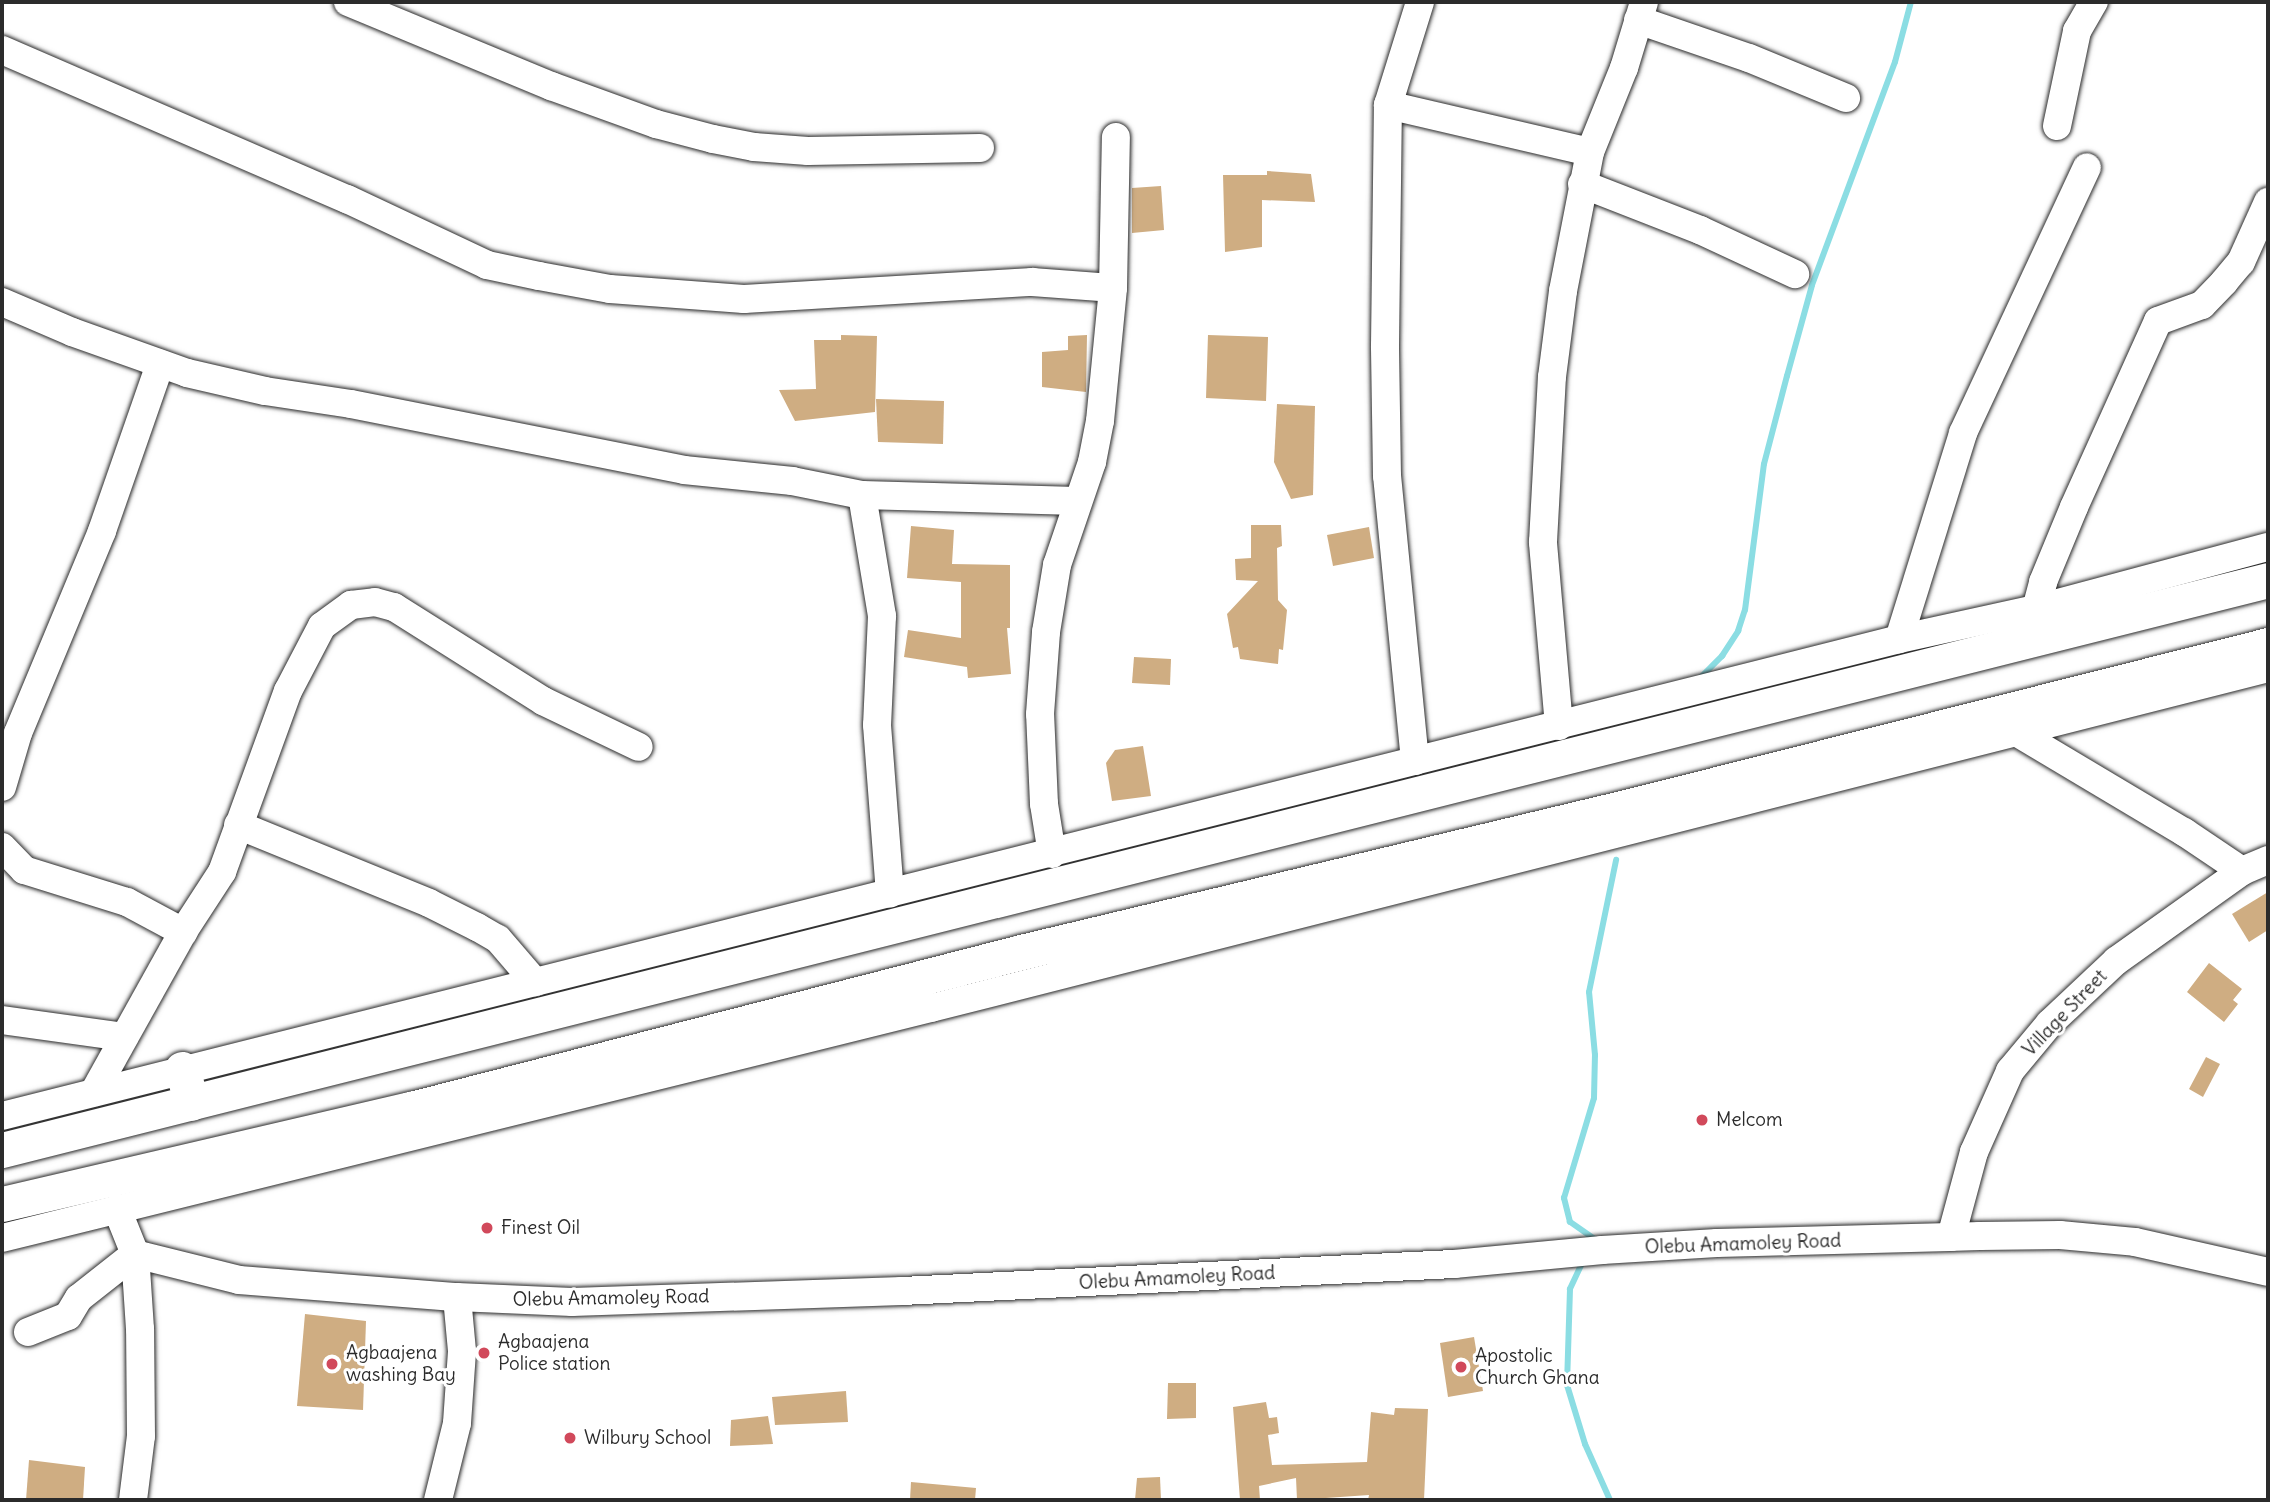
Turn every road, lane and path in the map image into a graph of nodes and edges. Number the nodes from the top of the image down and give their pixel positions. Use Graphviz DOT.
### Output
graph roads {
  1 [pos="348,2"];
  2 [pos="1420,2"];
  3 [pos="2094,2"];
  4 [pos="1641,11"];
  5 [pos="2,50"];
  6 [pos="1846,99"];
  7 [pos="1388,105"];
  8 [pos="2057,127"];
  9 [pos="1116,137"];
  10 [pos="980,148"];
  11 [pos="1590,152"];
  12 [pos="2087,167"];
  13 [pos="1582,184"];
  14 [pos="2268,202"];
  15 [pos="1795,274"];
  16 [pos="1113,288"];
  17 [pos="2,302"];
  18 [pos="160,364"];
  19 [pos="862,495"];
  20 [pos="1077,501"];
  21 [pos="2268,547"];
  22 [pos="2268,580"];
  23 [pos="2036,609"];
  24 [pos="1899,639"];
  25 [pos="2268,645"];
  26 [pos="2268,668"];
  27 [pos="1559,726"];
  28 [pos="2016,732"];
  29 [pos="639,747"];
  30 [pos="1415,761"];
  31 [pos="2,787"];
  32 [pos="238,825"];
  33 [pos="2,847"];
  34 [pos="1052,854"];
  35 [pos="2268,860"];
  36 [pos="2242,871"];
  37 [pos="890,894"];
  38 [pos="1010,897"];
  39 [pos="183,932"];
  40 [pos="1021,952"];
  41 [pos="535,982"];
  42 [pos="2,1020"];
  43 [pos="124,1037"];
  44 [pos="397,1053"];
  45 [pos="182,1069"];
  46 [pos="94,1091"];
  47 [pos="192,1103"];
  48 [pos="411,1109"];
  49 [pos="2,1116"];
  50 [pos="2,1150"];
  51 [pos="2,1204"];
  52 [pos="117,1209"];
  53 [pos="1951,1237"];
  54 [pos="2,1238"];
  55 [pos="135,1254"];
  56 [pos="2268,1272"];
  57 [pos="457,1297"];
  58 [pos="28,1332"];
  59 [pos="133,1500"];
  60 [pos="438,1500"];
  1 -- 10 [label="street"];
  2 -- 7 [label="street"];
  3 -- 8 [label="street"];
  4 -- 6 [label="street"];
  4 -- 11 [label="street"];
  5 -- 16 [label="street"];
  7 -- 11 [label="street"];
  7 -- 30 [label="street"];
  9 -- 16 [label="street"];
  11 -- 13 [label="street"];
  12 -- 24 [label="street"];
  13 -- 15 [label="street"];
  13 -- 27 [label="street"];
  14 -- 23 [label="street"];
  16 -- 20 [label="street"];
  17 -- 18 [label="street"];
  18 -- 19 [label="street"];
  18 -- 31 [label="street"];
  19 -- 20 [label="street"];
  19 -- 37 [label="street"];
  20 -- 34 [label="street"];
  21 -- 23 [label="street"];
  22 -- 38 [label="main road"];
  23 -- 24 [label="street"];
  24 -- 27 [label="street"];
  25 -- 40 [label="main road"];
  26 -- 28 [label="street"];
  27 -- 30 [label="street"];
  28 -- 36 [label="street"];
  28 -- 52 [label="street"];
  29 -- 32 [label="street"];
  30 -- 34 [label="street"];
  32 -- 39 [label="street"];
  32 -- 41 [label="street"];
  33 -- 39 [label="street"];
  34 -- 37 [label="street"];
  35 -- 36 [label="street, Village Street"];
  36 -- 53 [label="street, Village Street"];
  37 -- 41 [label="street"];
  38 -- 40 [label="main road"];
  38 -- 44 [label="main road"];
  39 -- 43 [label="street"];
  40 -- 48 [label="main road"];
  41 -- 45 [label="street"];
  42 -- 43 [label="street"];
  43 -- 46 [label="street"];
  44 -- 47 [label="main road"];
  44 -- 48 [label="main road"];
  45 -- 46 [label="street"];
  45 -- 47 [label="main road"];
  46 -- 49 [label="street"];
  47 -- 50 [label="main road"];
  48 -- 51 [label="main road"];
  52 -- 54 [label="street"];
  52 -- 55 [label="street"];
  53 -- 56 [label="street, Olebu Amamoley Road"];
  53 -- 57 [label="street, Olebu Amamoley Road"];
  55 -- 57 [label="street, Olebu Amamoley Road"];
  55 -- 58 [label="street"];
  55 -- 59 [label="street"];
  57 -- 60 [label="street"];
}
